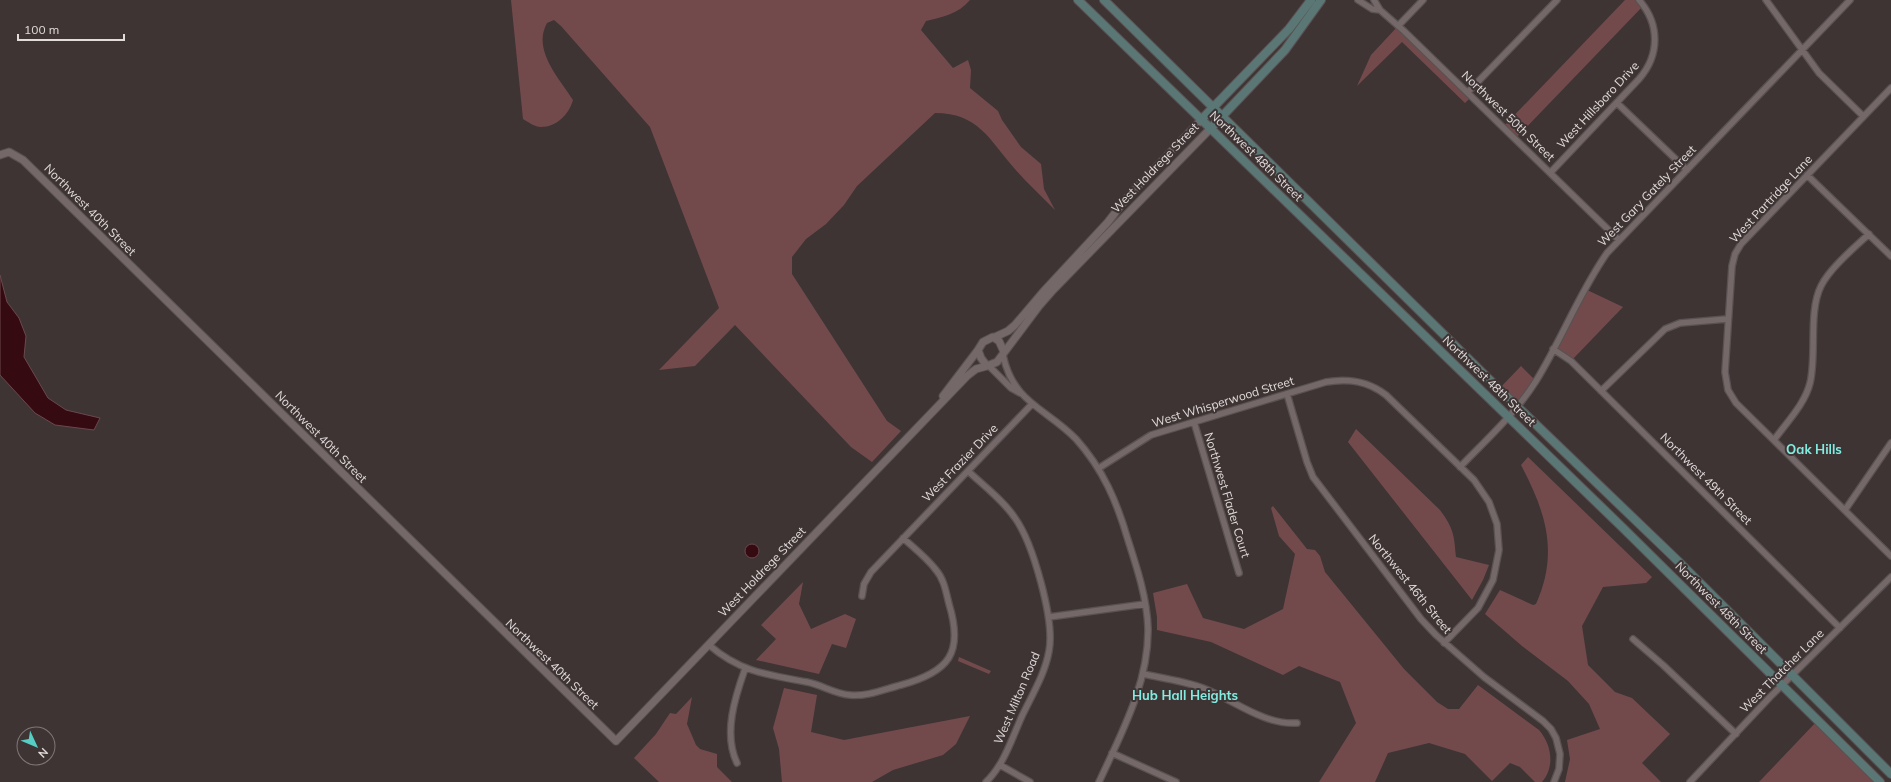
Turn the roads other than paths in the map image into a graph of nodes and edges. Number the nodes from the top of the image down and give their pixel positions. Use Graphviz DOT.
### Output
graph roads {
  1 [pos="1078,0"];
  2 [pos="1104,0"];
  3 [pos="1311,0"];
  4 [pos="1321,0"];
  5 [pos="1358,0"];
  6 [pos="1374,0"];
  7 [pos="1423,0"];
  8 [pos="1557,0"];
  9 [pos="1640,0"];
  10 [pos="1766,0"];
  11 [pos="1850,0"];
  12 [pos="1380,10"];
  13 [pos="1398,26"];
  14 [pos="1802,50"];
  15 [pos="1891,88"];
  16 [pos="1468,92"];
  17 [pos="1617,103"];
  18 [pos="1214,107"];
  19 [pos="1223,116"];
  20 [pos="1863,116"];
  21 [pos="1201,120"];
  22 [pos="1210,128"];
  23 [pos="0,155"];
  24 [pos="1687,170"];
  25 [pos="1550,173"];
  26 [pos="1807,175"];
  27 [pos="1868,234"];
  28 [pos="1619,240"];
  29 [pos="1891,256"];
  30 [pos="1727,319"];
  31 [pos="995,337"];
  32 [pos="1553,349"];
  33 [pos="978,350"];
  34 [pos="1004,353"];
  35 [pos="988,366"];
  36 [pos="1601,391"];
  37 [pos="1021,393"];
  38 [pos="1287,394"];
  39 [pos="1032,404"];
  40 [pos="1517,406"];
  41 [pos="1508,417"];
  42 [pos="924,419"];
  43 [pos="1194,422"];
  44 [pos="1774,440"];
  45 [pos="1891,443"];
  46 [pos="1460,467"];
  47 [pos="1099,468"];
  48 [pos="968,471"];
  49 [pos="1845,510"];
  50 [pos="903,538"];
  51 [pos="1891,556"];
  52 [pos="1239,573"];
  53 [pos="1891,577"];
  54 [pos="862,596"];
  55 [pos="1145,604"];
  56 [pos="1049,617"];
  57 [pos="1840,628"];
  58 [pos="1633,639"];
  59 [pos="1444,643"];
  60 [pos="709,645"];
  61 [pos="745,669"];
  62 [pos="1143,674"];
  63 [pos="1793,676"];
  64 [pos="1783,686"];
  65 [pos="1297,723"];
  66 [pos="1736,734"];
  67 [pos="616,741"];
  68 [pos="1112,754"];
  69 [pos="737,763"];
  70 [pos="1000,765"];
  71 [pos="1891,774"];
  72 [pos="986,782"];
  73 [pos="1030,782"];
  74 [pos="1099,782"];
  75 [pos="1176,782"];
  76 [pos="1554,782"];
  77 [pos="1690,782"];
  78 [pos="1880,782"];
  1 -- 21 [label="main road, Northwest 48th Street"];
  2 -- 18 [label="main road, Northwest 48th Street"];
  3 -- 18 [label="main road, West Holdrege Street"];
  4 -- 19 [label="main road, West Holdrege Street"];
  5 -- 12 [label="street, Northwest 50th Street"];
  6 -- 12 [label="street, Northwest 50th Street"];
  7 -- 13 [label="street"];
  8 -- 16 [label="street"];
  9 -- 17 [label="street, West Hillsboro Drive"];
  10 -- 14 [label="street"];
  11 -- 14 [label="street, West Gary Gately Street"];
  12 -- 13 [label="street, Northwest 50th Street"];
  13 -- 16 [label="street, Northwest 50th Street"];
  14 -- 20 [label="street"];
  14 -- 24 [label="street, West Gary Gately Street"];
  15 -- 20 [label="street, West Partridge Lane"];
  16 -- 25 [label="street, Northwest 50th Street"];
  17 -- 24 [label="street"];
  17 -- 25 [label="street, West Hillsboro Drive"];
  18 -- 19 [label="main road, Northwest 48th Street"];
  18 -- 21 [label="main road, West Holdrege Street"];
  19 -- 22 [label="main road, West Holdrege Street"];
  19 -- 40 [label="main road, Northwest 48th Street"];
  20 -- 26 [label="street, West Partridge Lane"];
  21 -- 22 [label="main road, Northwest 48th Street"];
  21 -- 31 [label="street, West Holdrege Street"];
  22 -- 34 [label="street, West Holdrege Street"];
  22 -- 41 [label="main road, Northwest 48th Street"];
  23 -- 67 [label="street, Northwest 40th Street"];
  24 -- 28 [label="street, West Gary Gately Street"];
  25 -- 28 [label="street, Northwest 50th Street"];
  26 -- 27 [label="street"];
  26 -- 30 [label="street, West Partridge Lane"];
  27 -- 29 [label="street"];
  27 -- 44 [label="street"];
  28 -- 32 [label="street, West Gary Gately Street"];
  30 -- 36 [label="street"];
  30 -- 44 [label="street"];
  31 -- 33 [label="street"];
  31 -- 34 [label="street"];
  32 -- 36 [label="street, Northwest 49th Street"];
  32 -- 40 [label="street, West Gary Gately Street"];
  33 -- 35 [label="street"];
  33 -- 42 [label="street, West Holdrege Street"];
  34 -- 35 [label="street"];
  34 -- 37 [label="street"];
  35 -- 37 [label="street"];
  35 -- 42 [label="street, West Holdrege Street"];
  36 -- 57 [label="street, Northwest 49th Street"];
  37 -- 39 [label="street"];
  38 -- 43 [label="street, West Whisperwood Street"];
  38 -- 46 [label="street, West Whisperwood Street"];
  38 -- 59 [label="street, Northwest 46th Street"];
  39 -- 47 [label="street"];
  39 -- 48 [label="street, West Frazier Drive"];
  40 -- 41 [label="street, West Gary Gately Street"];
  40 -- 63 [label="main road, Northwest 48th Street"];
  41 -- 46 [label="street, West Gary Gately Street"];
  41 -- 64 [label="main road, Northwest 48th Street"];
  42 -- 60 [label="street, West Holdrege Street"];
  43 -- 47 [label="street, West Whisperwood Street"];
  43 -- 52 [label="street, Northwest Flader Court"];
  44 -- 49 [label="street"];
  45 -- 49 [label="street"];
  46 -- 59 [label="street"];
  47 -- 55 [label="street"];
  48 -- 50 [label="street, West Frazier Drive"];
  48 -- 56 [label="street, West Milton Road"];
  49 -- 51 [label="street"];
  50 -- 54 [label="street, West Frazier Drive"];
  50 -- 61 [label="street"];
  53 -- 57 [label="street, West Thatcher Lane"];
  55 -- 56 [label="street"];
  55 -- 62 [label="street"];
  56 -- 70 [label="street, West Milton Road"];
  57 -- 63 [label="street, West Thatcher Lane"];
  58 -- 66 [label="street"];
  59 -- 76 [label="street, Northwest 46th Street"];
  60 -- 61 [label="street"];
  60 -- 67 [label="street, West Holdrege Street"];
  61 -- 69 [label="street"];
  62 -- 65 [label="street"];
  62 -- 68 [label="street"];
  63 -- 64 [label="street, West Thatcher Lane"];
  63 -- 71 [label="main road, Northwest 48th Street"];
  64 -- 66 [label="street, West Thatcher Lane"];
  64 -- 78 [label="main road, Northwest 48th Street"];
  66 -- 77 [label="street, West Thatcher Lane"];
  68 -- 74 [label="street"];
  68 -- 75 [label="street"];
  70 -- 72 [label="street, West Milton Road"];
  70 -- 73 [label="street"];
}
